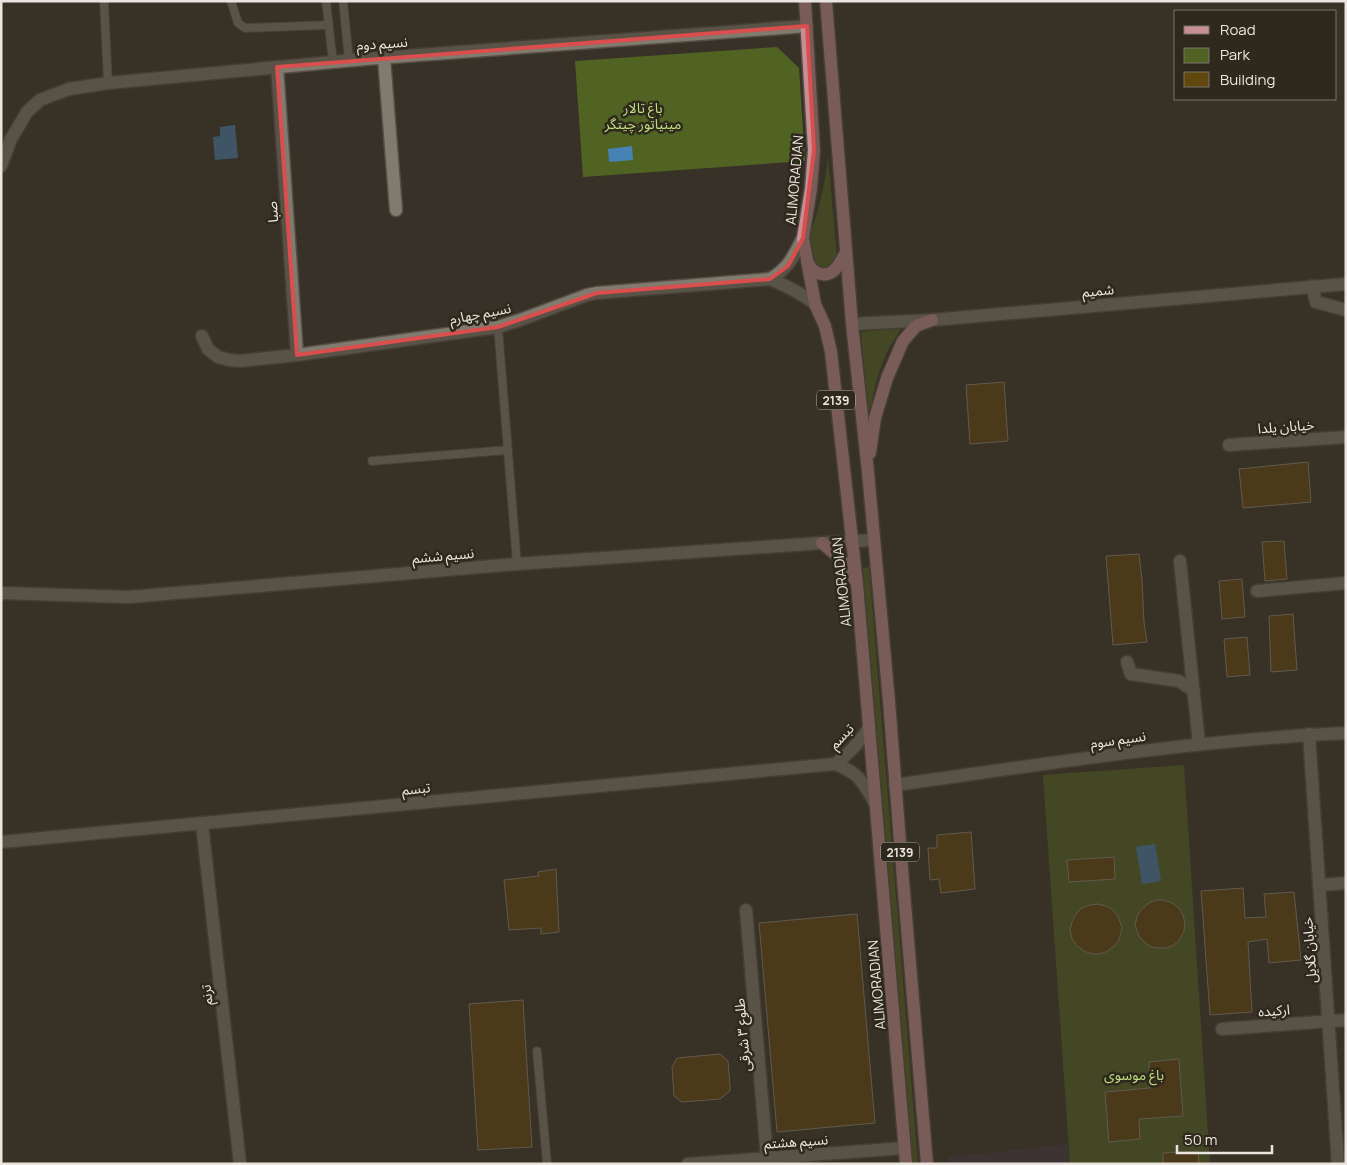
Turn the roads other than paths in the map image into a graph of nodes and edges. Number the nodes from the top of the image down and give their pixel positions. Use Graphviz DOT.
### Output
graph roads {
  1 [pos="104,1"];
  2 [pos="230,1"];
  3 [pos="326,1"];
  4 [pos="343,1"];
  5 [pos="805,1"];
  6 [pos="826,1"];
  7 [pos="329,25"];
  8 [pos="807,26"];
  9 [pos="384,58"];
  10 [pos="349,60"];
  11 [pos="333,62"];
  12 [pos="277,67"];
  13 [pos="108,83"];
  14 [pos="1,166"];
  15 [pos="396,210"];
  16 [pos="803,238"];
  17 [pos="846,252"];
  18 [pos="807,262"];
  19 [pos="770,279"];
  20 [pos="1346,284"];
  21 [pos="1312,286"];
  22 [pos="815,304"];
  23 [pos="1346,310"];
  24 [pos="932,320"];
  25 [pos="852,324"];
  26 [pos="498,327"];
  27 [pos="202,336"];
  28 [pos="297,355"];
  29 [pos="1346,437"];
  30 [pos="1229,445"];
  31 [pos="508,450"];
  32 [pos="372,461"];
  33 [pos="868,472"];
  34 [pos="874,540"];
  35 [pos="852,541"];
  36 [pos="822,543"];
  37 [pos="1180,560"];
  38 [pos="517,564"];
  39 [pos="1346,583"];
  40 [pos="857,584"];
  41 [pos="1257,591"];
  42 [pos="1,593"];
  43 [pos="1127,662"];
  44 [pos="1194,691"];
  45 [pos="869,728"];
  46 [pos="1346,733"];
  47 [pos="1309,734"];
  48 [pos="1200,744"];
  49 [pos="835,764"];
  50 [pos="895,785"];
  51 [pos="876,803"];
  52 [pos="202,824"];
  53 [pos="1,842"];
  54 [pos="1346,883"];
  55 [pos="1319,885"];
  56 [pos="746,910"];
  57 [pos="1346,1020"];
  58 [pos="1328,1022"];
  59 [pos="1222,1028"];
  60 [pos="537,1051"];
  61 [pos="905,1148"];
  62 [pos="768,1158"];
  63 [pos="1340,1158"];
  64 [pos="240,1164"];
  65 [pos="547,1164"];
  66 [pos="688,1164"];
  67 [pos="906,1164"];
  68 [pos="927,1164"];
  1 -- 13 [label="lane"];
  2 -- 7 [label="lane"];
  3 -- 7 [label="lane"];
  4 -- 10 [label="lane"];
  5 -- 8 [label="main road, ALIMORADIAN / 2139"];
  6 -- 17 [label="main road"];
  7 -- 11 [label="lane"];
  8 -- 9 [label="street, نسیم دوم"];
  8 -- 16 [label="main road, ALIMORADIAN / 2139"];
  9 -- 10 [label="street, نسیم دوم"];
  9 -- 15 [label="street"];
  10 -- 11 [label="street, نسیم دوم"];
  11 -- 12 [label="street, نسیم دوم"];
  12 -- 13 [label="street, نسیم دوم"];
  12 -- 28 [label="street, صبا"];
  13 -- 14 [label="street, نسیم دوم"];
  16 -- 18 [label="main road, ALIMORADIAN / 2139"];
  16 -- 19 [label="street"];
  17 -- 18 [label="main road"];
  17 -- 25 [label="main road"];
  18 -- 22 [label="main road, ALIMORADIAN / 2139"];
  19 -- 22 [label="street, نسیم چهارم"];
  19 -- 26 [label="street, نسیم چهارم"];
  20 -- 21 [label="street, شمیم"];
  21 -- 23 [label="street"];
  21 -- 24 [label="street, شمیم"];
  22 -- 35 [label="main road, ALIMORADIAN / 2139"];
  24 -- 25 [label="street, شمیم"];
  24 -- 33 [label="main road"];
  25 -- 33 [label="main road, 2139"];
  26 -- 28 [label="street, نسیم چهارم"];
  26 -- 31 [label="lane"];
  27 -- 28 [label="street, نسیم چهارم"];
  29 -- 30 [label="street, خیابان یلدا"];
  31 -- 32 [label="lane"];
  31 -- 38 [label="lane"];
  33 -- 34 [label="main road, 2139"];
  34 -- 35 [label="street, نسیم ششم"];
  34 -- 50 [label="main road, 2139"];
  35 -- 36 [label="street, نسیم ششم"];
  35 -- 40 [label="main road, ALIMORADIAN / 2139"];
  36 -- 38 [label="street, نسیم ششم"];
  36 -- 40 [label="main road"];
  37 -- 44 [label="street"];
  38 -- 42 [label="street, نسیم ششم"];
  39 -- 41 [label="street"];
  40 -- 45 [label="main road, ALIMORADIAN / 2139"];
  43 -- 44 [label="street"];
  44 -- 48 [label="street"];
  45 -- 49 [label="street, تبسم"];
  45 -- 51 [label="main road, ALIMORADIAN / 2139"];
  46 -- 47 [label="street, نسیم سوم"];
  47 -- 48 [label="street, نسیم سوم"];
  47 -- 55 [label="street, خیابان گلایل"];
  48 -- 50 [label="street, نسیم سوم"];
  49 -- 51 [label="street, تبسم"];
  49 -- 52 [label="street, تبسم"];
  50 -- 68 [label="main road, 2139"];
  51 -- 61 [label="main road, ALIMORADIAN / 2139"];
  52 -- 53 [label="street, تبسم"];
  52 -- 64 [label="street, ترنم"];
  54 -- 55 [label="street"];
  55 -- 58 [label="street, خیابان گلایل"];
  56 -- 62 [label="street, طلوع ۳ شرقی"];
  57 -- 58 [label="street, ارکیده"];
  58 -- 59 [label="street, ارکیده"];
  58 -- 63 [label="street, خیابان گلایل"];
  60 -- 65 [label="lane"];
  61 -- 62 [label="street, نسیم هشتم"];
  61 -- 67 [label="main road, ALIMORADIAN / 2139"];
  62 -- 66 [label="street, نسیم هشتم"];
}
